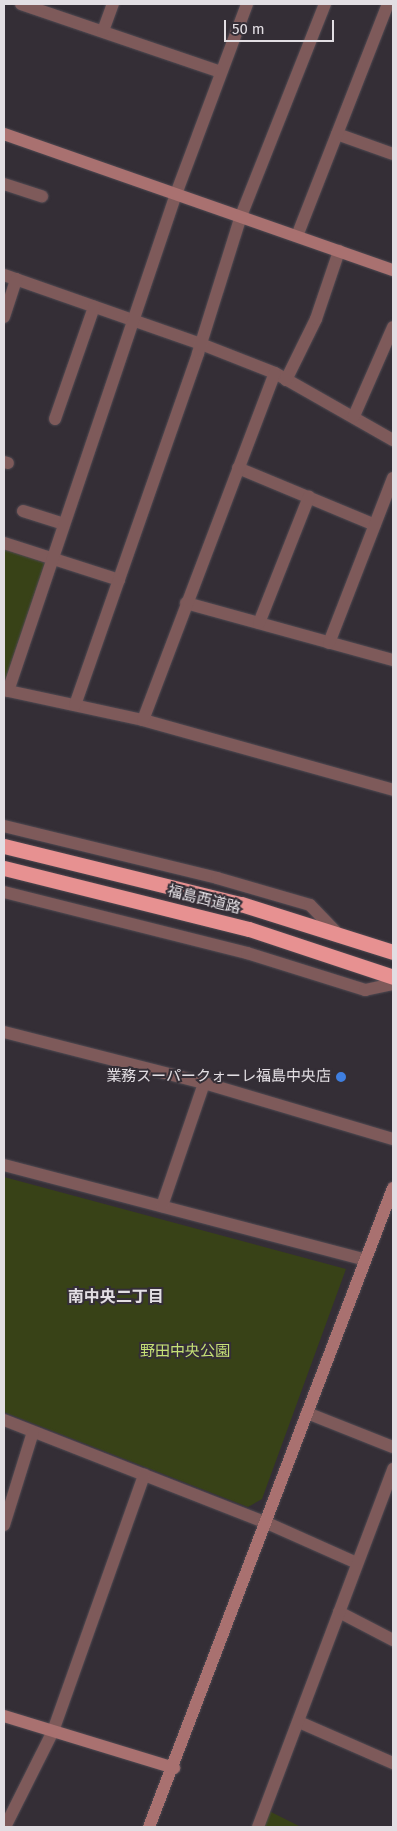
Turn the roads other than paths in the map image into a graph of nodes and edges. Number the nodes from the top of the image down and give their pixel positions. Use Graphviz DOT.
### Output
graph roads {
  1 [pos="21,4"];
  2 [pos="113,4"];
  3 [pos="247,4"];
  4 [pos="325,4"];
  5 [pos="388,4"];
  6 [pos="104,31"];
  7 [pos="221,72"];
  8 [pos="4,134"];
  9 [pos="337,134"];
  10 [pos="393,154"];
  11 [pos="4,184"];
  12 [pos="176,194"];
  13 [pos="42,196"];
  14 [pos="241,216"];
  15 [pos="297,236"];
  16 [pos="339,251"];
  17 [pos="393,270"];
  18 [pos="4,275"];
  19 [pos="16,279"];
  20 [pos="94,307"];
  21 [pos="4,317"];
  22 [pos="133,321"];
  23 [pos="393,327"];
  24 [pos="201,344"];
  25 [pos="275,373"];
  26 [pos="286,380"];
  27 [pos="354,416"];
  28 [pos="55,419"];
  29 [pos="393,440"];
  30 [pos="238,468"];
  31 [pos="393,478"];
  32 [pos="309,497"];
  33 [pos="23,511"];
  34 [pos="64,524"];
  35 [pos="375,525"];
  36 [pos="4,543"];
  37 [pos="52,559"];
  38 [pos="119,580"];
  39 [pos="186,603"];
  40 [pos="259,623"];
  41 [pos="329,643"];
  42 [pos="393,660"];
  43 [pos="6,690"];
  44 [pos="75,705"];
  45 [pos="143,720"];
  46 [pos="393,790"];
  47 [pos="4,826"];
  48 [pos="4,846"];
  49 [pos="4,868"];
  50 [pos="4,892"];
  51 [pos="339,935"];
  52 [pos="393,952"];
  53 [pos="393,976"];
  54 [pos="393,984"];
  55 [pos="4,1032"];
  56 [pos="204,1083"];
  57 [pos="393,1139"];
  58 [pos="4,1165"];
  59 [pos="393,1188"];
  60 [pos="162,1206"];
  61 [pos="365,1260"];
  62 [pos="307,1413"];
  63 [pos="4,1420"];
  64 [pos="33,1432"];
  65 [pos="393,1447"];
  66 [pos="393,1469"];
  67 [pos="144,1475"];
  68 [pos="388,1496"];
  69 [pos="267,1523"];
  70 [pos="4,1525"];
  71 [pos="357,1563"];
  72 [pos="339,1612"];
  73 [pos="393,1640"];
  74 [pos="4,1716"];
  75 [pos="299,1722"];
  76 [pos="53,1731"];
  77 [pos="393,1763"];
  78 [pos="174,1768"];
  79 [pos="5,1825"];
  80 [pos="150,1827"];
  81 [pos="258,1827"];
  1 -- 6 [label="street"];
  2 -- 6 [label="street"];
  3 -- 7 [label="street"];
  4 -- 14 [label="street"];
  5 -- 9 [label="street"];
  6 -- 7 [label="street"];
  7 -- 12 [label="street"];
  8 -- 12 [label="street"];
  9 -- 10 [label="street"];
  9 -- 15 [label="street"];
  11 -- 13 [label="street"];
  12 -- 14 [label="street"];
  12 -- 22 [label="street"];
  14 -- 15 [label="street"];
  14 -- 24 [label="street"];
  15 -- 16 [label="street"];
  16 -- 17 [label="street"];
  16 -- 26 [label="street"];
  18 -- 19 [label="street"];
  19 -- 20 [label="street"];
  19 -- 21 [label="street"];
  20 -- 22 [label="street"];
  20 -- 28 [label="street"];
  22 -- 24 [label="street"];
  22 -- 34 [label="street"];
  23 -- 27 [label="street"];
  24 -- 25 [label="street"];
  24 -- 38 [label="street"];
  25 -- 26 [label="street"];
  25 -- 30 [label="street"];
  26 -- 27 [label="street"];
  27 -- 29 [label="street"];
  30 -- 32 [label="street"];
  30 -- 39 [label="street"];
  31 -- 35 [label="street"];
  32 -- 35 [label="street"];
  32 -- 40 [label="street"];
  33 -- 34 [label="street"];
  34 -- 37 [label="street"];
  35 -- 41 [label="street"];
  36 -- 37 [label="street"];
  37 -- 38 [label="street"];
  37 -- 43 [label="street"];
  38 -- 44 [label="street"];
  39 -- 40 [label="street"];
  39 -- 45 [label="street"];
  40 -- 41 [label="street"];
  41 -- 42 [label="street"];
  43 -- 44 [label="street"];
  44 -- 45 [label="street"];
  45 -- 46 [label="street"];
  47 -- 51 [label="street"];
  48 -- 51 [label="highway, 福島西道路"];
  49 -- 53 [label="highway, 福島西道路"];
  50 -- 54 [label="street"];
  51 -- 52 [label="highway, 福島西道路"];
  55 -- 56 [label="street"];
  56 -- 57 [label="street"];
  56 -- 60 [label="street"];
  58 -- 60 [label="street"];
  59 -- 61 [label="street"];
  60 -- 61 [label="street"];
  61 -- 62 [label="street"];
  62 -- 65 [label="street"];
  62 -- 69 [label="street"];
  63 -- 64 [label="street"];
  64 -- 67 [label="street"];
  64 -- 70 [label="street"];
  66 -- 68 [label="street"];
  67 -- 69 [label="street"];
  67 -- 76 [label="street"];
  68 -- 71 [label="street"];
  69 -- 71 [label="street"];
  69 -- 78 [label="street"];
  71 -- 72 [label="street"];
  72 -- 73 [label="street"];
  72 -- 75 [label="street"];
  74 -- 76 [label="street"];
  75 -- 77 [label="street"];
  75 -- 81 [label="street"];
  76 -- 78 [label="street"];
  76 -- 79 [label="street"];
  78 -- 80 [label="street"];
}
